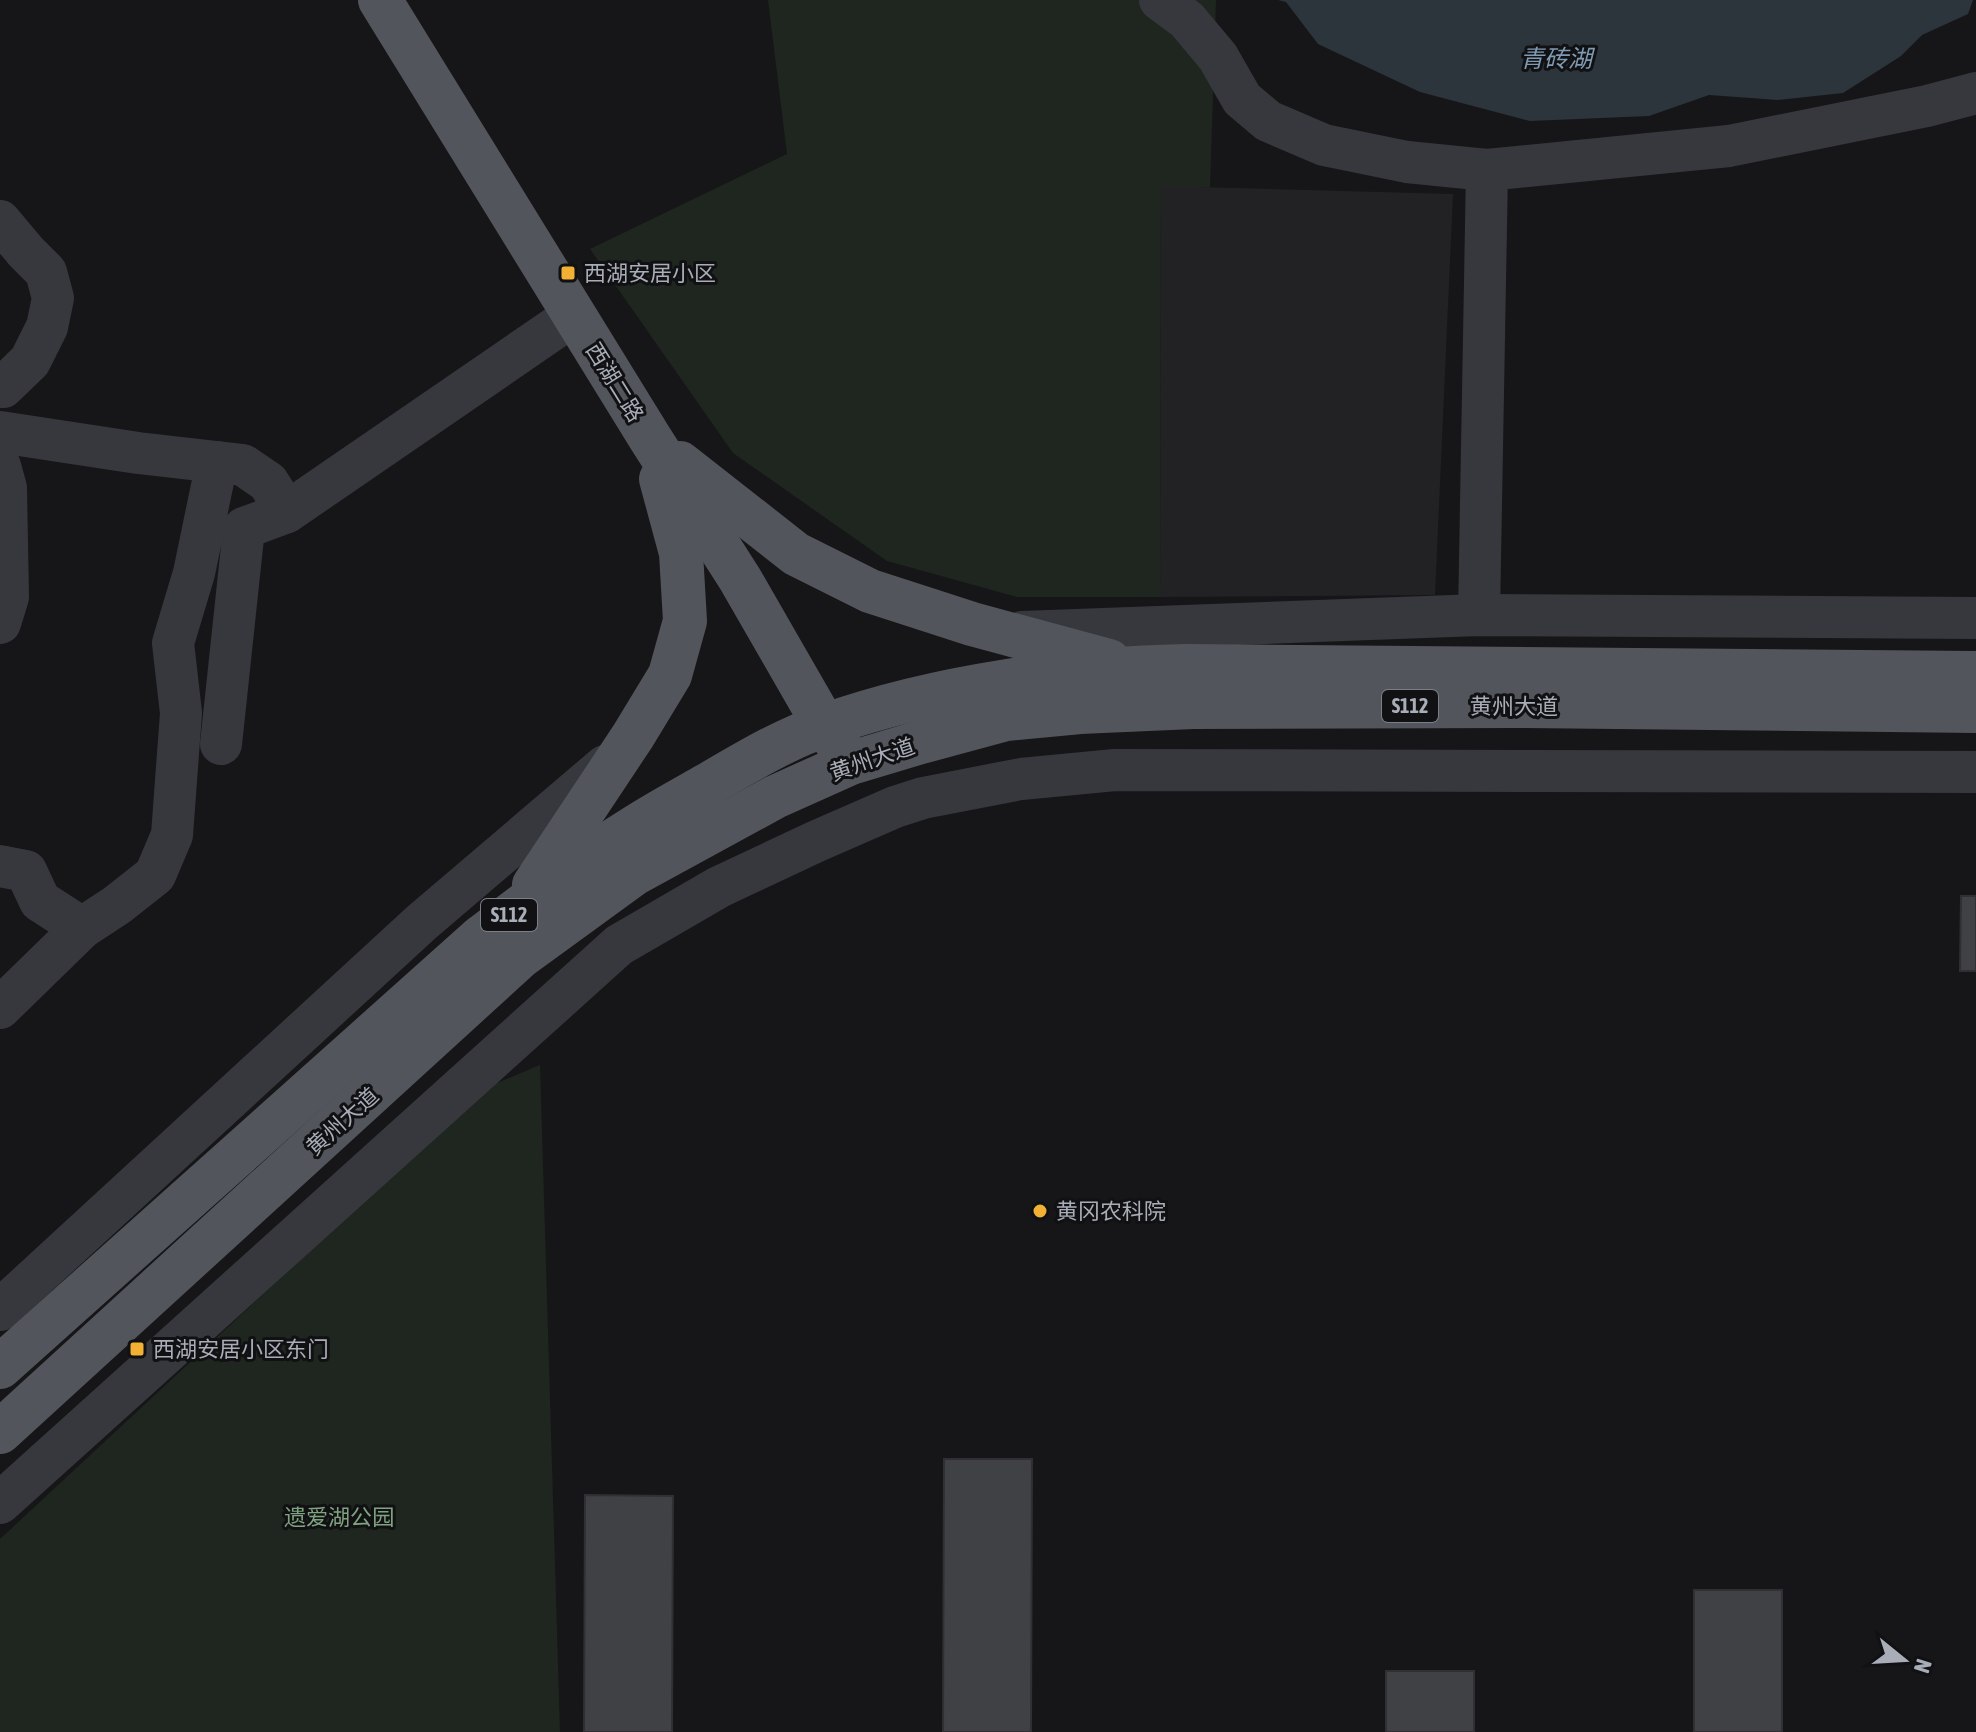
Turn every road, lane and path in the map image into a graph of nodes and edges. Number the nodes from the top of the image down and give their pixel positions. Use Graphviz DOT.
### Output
graph roads {
  1 [pos="380,0"];
  2 [pos="1160,0"];
  3 [pos="1976,93"];
  4 [pos="1487,170"];
  5 [pos="0,221"];
  6 [pos="574,315"];
  7 [pos="0,387"];
  8 [pos="0,432"];
  9 [pos="650,438"];
  10 [pos="217,462"];
  11 [pos="0,466"];
  12 [pos="287,512"];
  13 [pos="1479,615"];
  14 [pos="1976,618"];
  15 [pos="0,623"];
  16 [pos="1006,632"];
  17 [pos="1130,667"];
  18 [pos="1976,673"];
  19 [pos="1976,711"];
  20 [pos="824,725"];
  21 [pos="221,744"];
  22 [pos="625,749"];
  23 [pos="851,763"];
  24 [pos="1976,772"];
  25 [pos="0,866"];
  26 [pos="519,908"];
  27 [pos="82,928"];
  28 [pos="0,1008"];
  29 [pos="0,1310"];
  30 [pos="0,1367"];
  31 [pos="0,1432"];
  32 [pos="0,1503"];
  1 -- 6 [label="main road, 西湖二路"];
  2 -- 4 [label="street"];
  3 -- 4 [label="street"];
  4 -- 13 [label="street"];
  5 -- 7 [label="street"];
  6 -- 9 [label="main road, 西湖二路"];
  6 -- 12 [label="street"];
  8 -- 10 [label="street"];
  9 -- 16 [label="main road"];
  9 -- 20 [label="main road, 西湖二路"];
  9 -- 22 [label="main road"];
  10 -- 12 [label="street"];
  10 -- 27 [label="street"];
  11 -- 15 [label="street"];
  12 -- 21 [label="street"];
  13 -- 14 [label="street"];
  13 -- 16 [label="street"];
  16 -- 17 [label="main road"];
  17 -- 18 [label="main road, 黄州大道 / S112"];
  17 -- 20 [label="main road, 黄州大道 / S112"];
  19 -- 23 [label="main road, 黄州大道 / S112"];
  20 -- 23 [label="main road, 西湖二路"];
  20 -- 26 [label="main road, 黄州大道 / S112"];
  22 -- 26 [label="main road"];
  22 -- 29 [label="street"];
  23 -- 31 [label="main road, 黄州大道 / S112"];
  24 -- 32 [label="street"];
  25 -- 27 [label="street"];
  26 -- 30 [label="main road, 黄州大道 / S112"];
  27 -- 28 [label="street"];
}
